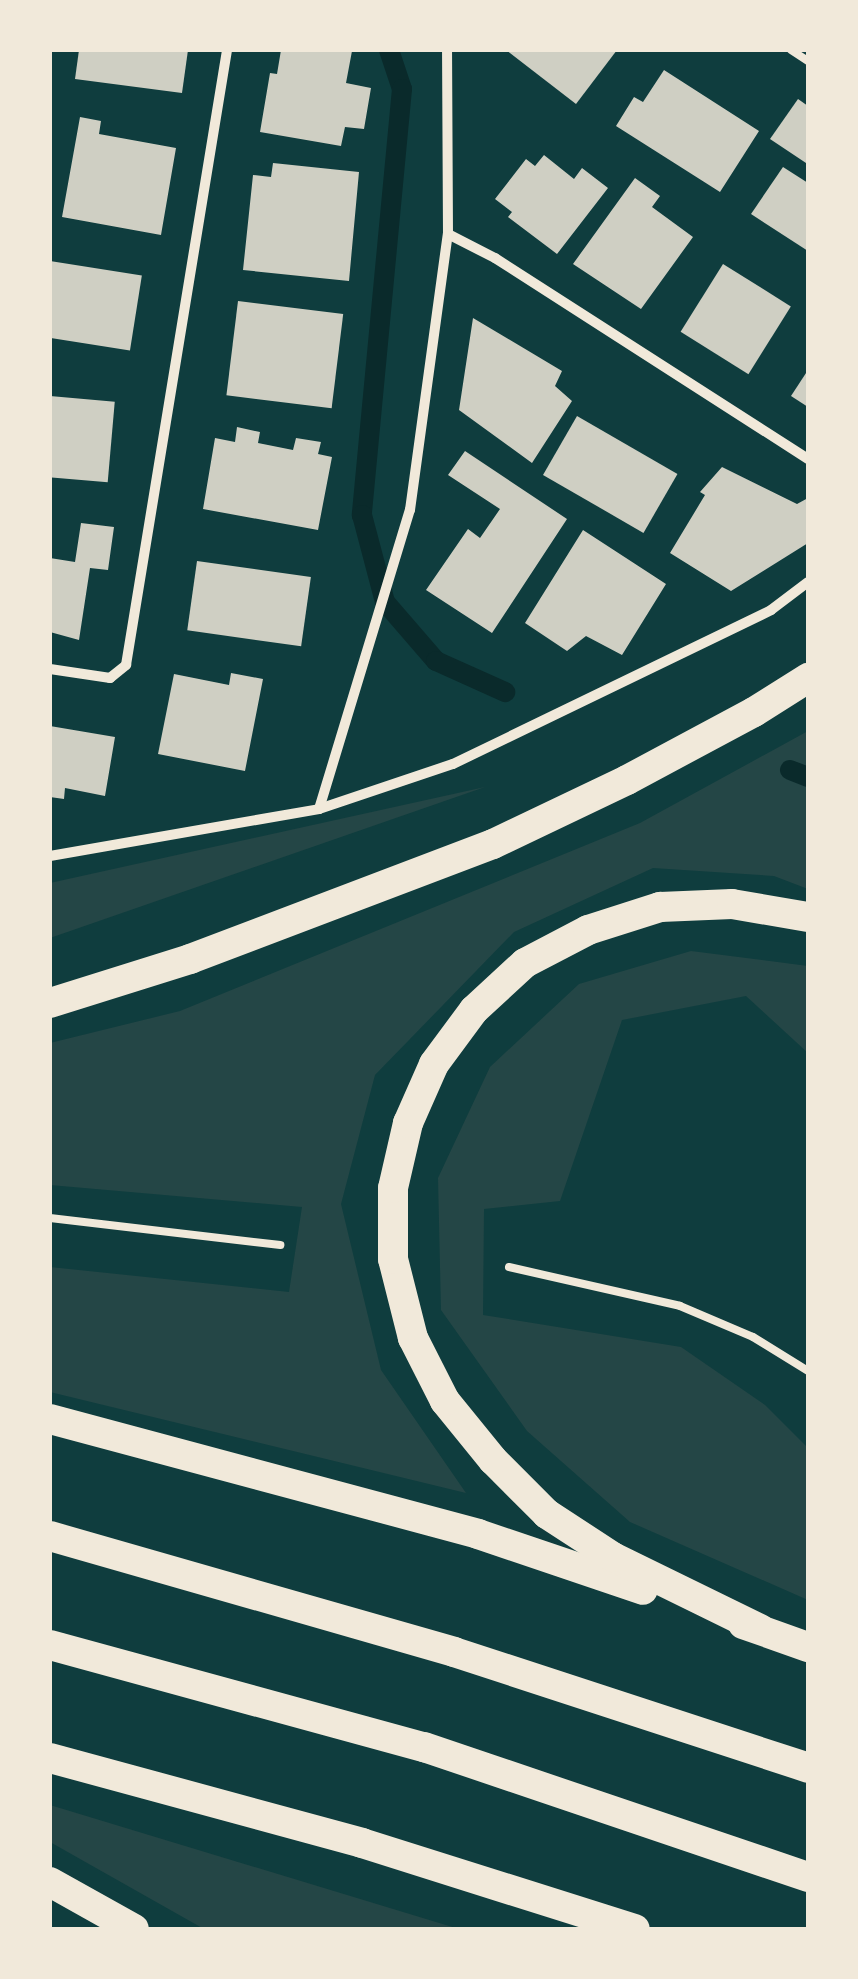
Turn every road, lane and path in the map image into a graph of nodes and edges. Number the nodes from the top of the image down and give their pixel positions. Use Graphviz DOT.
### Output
graph roads {
  1 [pos="227,50"];
  2 [pos="447,50"];
  3 [pos="791,50"];
  4 [pos="808,61"];
  5 [pos="448,234"];
  6 [pos="808,458"];
  7 [pos="808,582"];
  8 [pos="50,669"];
  9 [pos="808,678"];
  10 [pos="319,808"];
  11 [pos="50,856"];
  12 [pos="808,917"];
  13 [pos="50,1003"];
  14 [pos="50,1218"];
  15 [pos="280,1245"];
  16 [pos="510,1267"];
  17 [pos="808,1371"];
  18 [pos="50,1419"];
  19 [pos="50,1536"];
  20 [pos="760,1629"];
  21 [pos="50,1645"];
  22 [pos="808,1647"];
  23 [pos="50,1758"];
  24 [pos="808,1768"];
  25 [pos="362,1843"];
  26 [pos="808,1878"];
  27 [pos="50,1882"];
  28 [pos="134,1929"];
  29 [pos="588,1929"];
  30 [pos="635,1929"];
  1 -- 8 [label="street"];
  2 -- 5 [label="street"];
  3 -- 4 [label="lane"];
  5 -- 6 [label="street"];
  5 -- 10 [label="street"];
  7 -- 10 [label="street"];
  9 -- 13 [label="highway"];
  10 -- 11 [label="street"];
  12 -- 20 [label="highway"];
  14 -- 15 [label="lane"];
  16 -- 17 [label="lane"];
  18 -- 20 [label="highway"];
  19 -- 24 [label="highway"];
  20 -- 22 [label="highway"];
  21 -- 26 [label="highway"];
  23 -- 25 [label="highway"];
  25 -- 29 [label="highway"];
  25 -- 30 [label="highway"];
  27 -- 28 [label="highway"];
}
